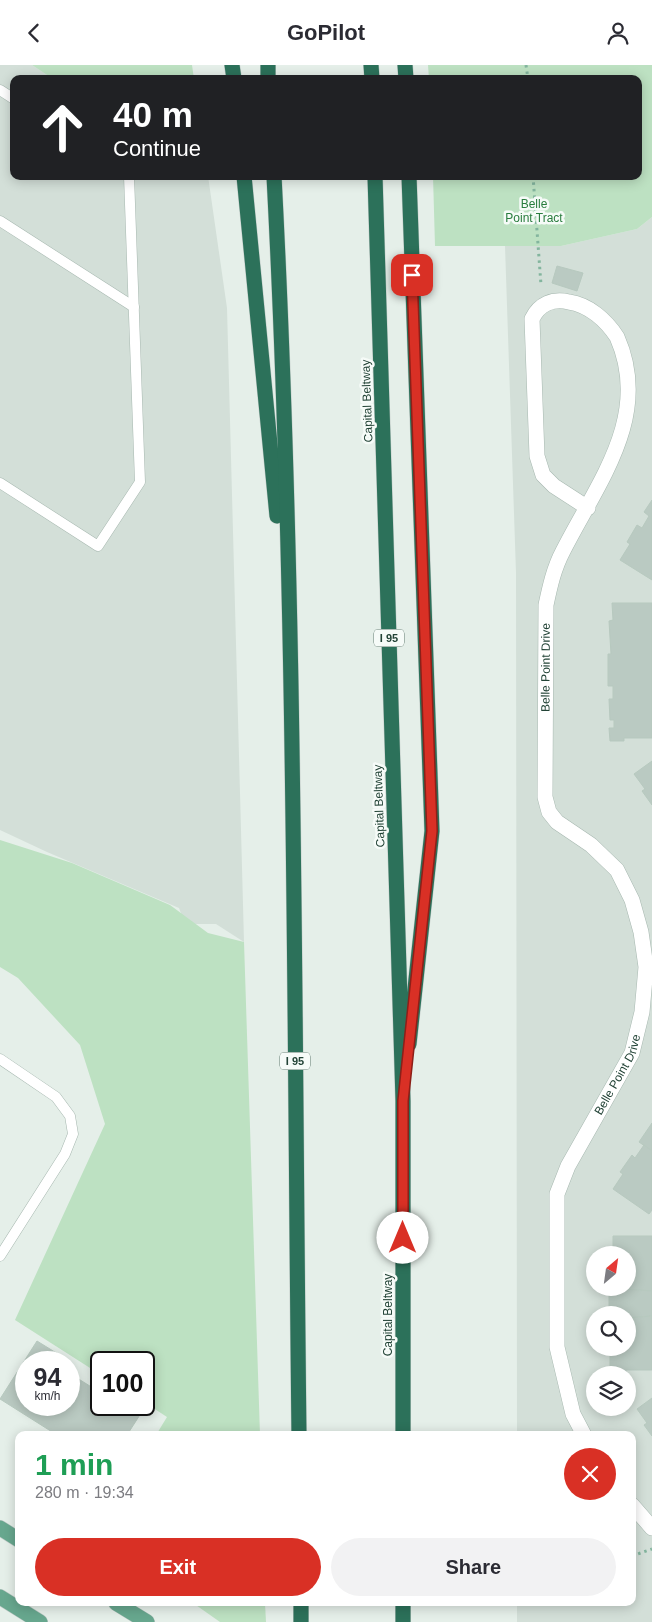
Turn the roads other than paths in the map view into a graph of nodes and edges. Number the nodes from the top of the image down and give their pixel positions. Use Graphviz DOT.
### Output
graph roads {
  1 [pos="129,180"];
  2 [pos="244,180"];
  3 [pos="274,180"];
  4 [pos="374,180"];
  5 [pos="409,180"];
  6 [pos="0,221"];
  7 [pos="134,307"];
  8 [pos="0,483"];
  9 [pos="588,508"];
  10 [pos="291,687"];
  11 [pos="0,1059"];
  12 [pos="403,1101"];
  13 [pos="0,1255"];
  14 [pos="299,1431"];
  15 [pos="403,1431"];
  16 [pos="582,1431"];
  17 [pos="636,1509"];
  18 [pos="652,1527"];
  19 [pos="0,1528"];
  20 [pos="15,1537"];
  21 [pos="0,1597"];
  22 [pos="121,1606"];
  23 [pos="301,1606"];
  24 [pos="403,1606"];
  25 [pos="40,1622"];
  26 [pos="147,1622"];
  27 [pos="301,1622"];
  28 [pos="403,1622"];
  1 -- 7 [label="lane"];
  2 -- 10 [label="highway"];
  3 -- 10 [label="highway, I 95"];
  4 -- 12 [label="highway, Capital Beltway / I 95"];
  5 -- 12 [label="highway"];
  6 -- 7 [label="lane"];
  7 -- 8 [label="lane"];
  9 -- 9 [label="street, Belle Point Drive"];
  9 -- 16 [label="street, Belle Point Drive"];
  10 -- 14 [label="highway, I 95"];
  11 -- 13 [label="lane"];
  12 -- 15 [label="highway, Capital Beltway / I 95"];
  17 -- 18 [label="street"];
  19 -- 20 [label="main road"];
  21 -- 25 [label="main road"];
  22 -- 26 [label="main road"];
  23 -- 27 [label="highway"];
  24 -- 28 [label="highway"];
}
